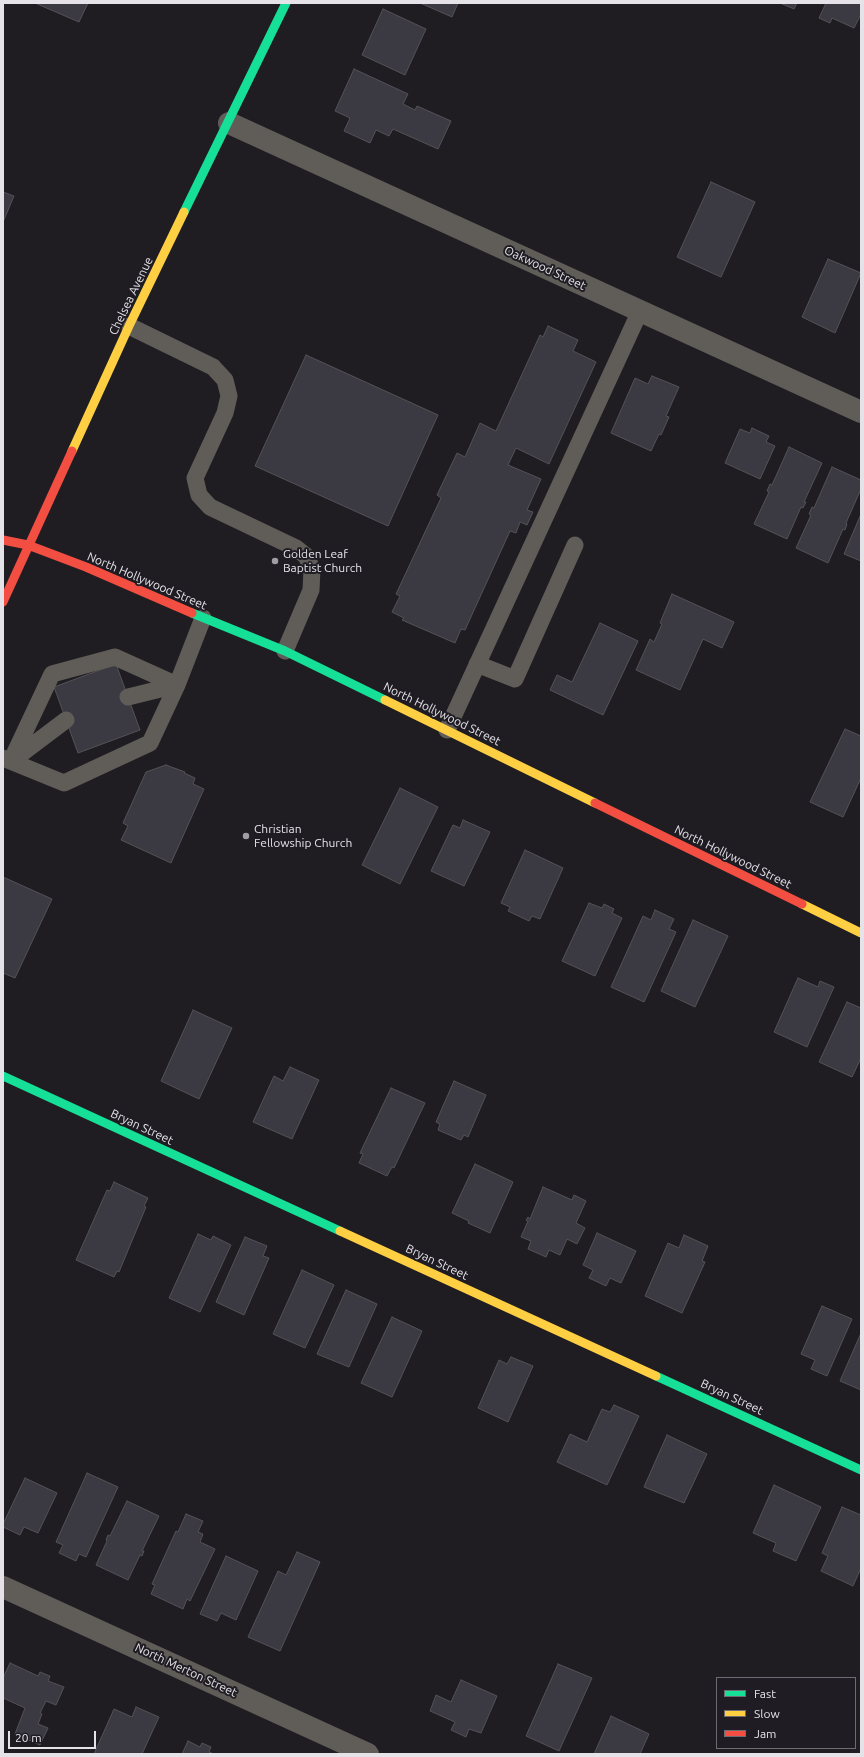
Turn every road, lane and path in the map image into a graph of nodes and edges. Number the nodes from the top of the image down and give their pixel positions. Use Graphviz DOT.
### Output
graph roads {
  1 [pos="286,3"];
  2 [pos="229,123"];
  3 [pos="640,311"];
  4 [pos="128,326"];
  5 [pos="861,412"];
  6 [pos="3,540"];
  7 [pos="28,545"];
  8 [pos="575,545"];
  9 [pos="3,602"];
  10 [pos="203,618"];
  11 [pos="284,651"];
  12 [pos="477,664"];
  13 [pos="177,684"];
  14 [pos="128,697"];
  15 [pos="66,720"];
  16 [pos="447,730"];
  17 [pos="7,760"];
  18 [pos="861,933"];
  19 [pos="3,1076"];
  20 [pos="861,1470"];
  21 [pos="3,1587"];
  22 [pos="368,1754"];
  1 -- 2 [label="main road, Chelsea Avenue"];
  2 -- 3 [label="street, Oakwood Street"];
  2 -- 4 [label="main road, Chelsea Avenue"];
  3 -- 5 [label="street, Oakwood Street"];
  3 -- 12 [label="lane"];
  4 -- 7 [label="main road, Chelsea Avenue"];
  4 -- 11 [label="lane"];
  6 -- 7 [label="main road, North Hollywood Street"];
  7 -- 9 [label="main road, Chelsea Avenue"];
  7 -- 10 [label="main road, North Hollywood Street"];
  8 -- 12 [label="lane"];
  10 -- 11 [label="main road, North Hollywood Street"];
  10 -- 13 [label="lane"];
  11 -- 16 [label="main road, North Hollywood Street"];
  12 -- 16 [label="lane"];
  13 -- 14 [label="lane"];
  13 -- 17 [label="lane"];
  13 -- 17 [label="lane"];
  15 -- 17 [label="lane"];
  16 -- 18 [label="main road, North Hollywood Street"];
  19 -- 20 [label="main road, Bryan Street"];
  21 -- 22 [label="street, North Merton Street"];
}
